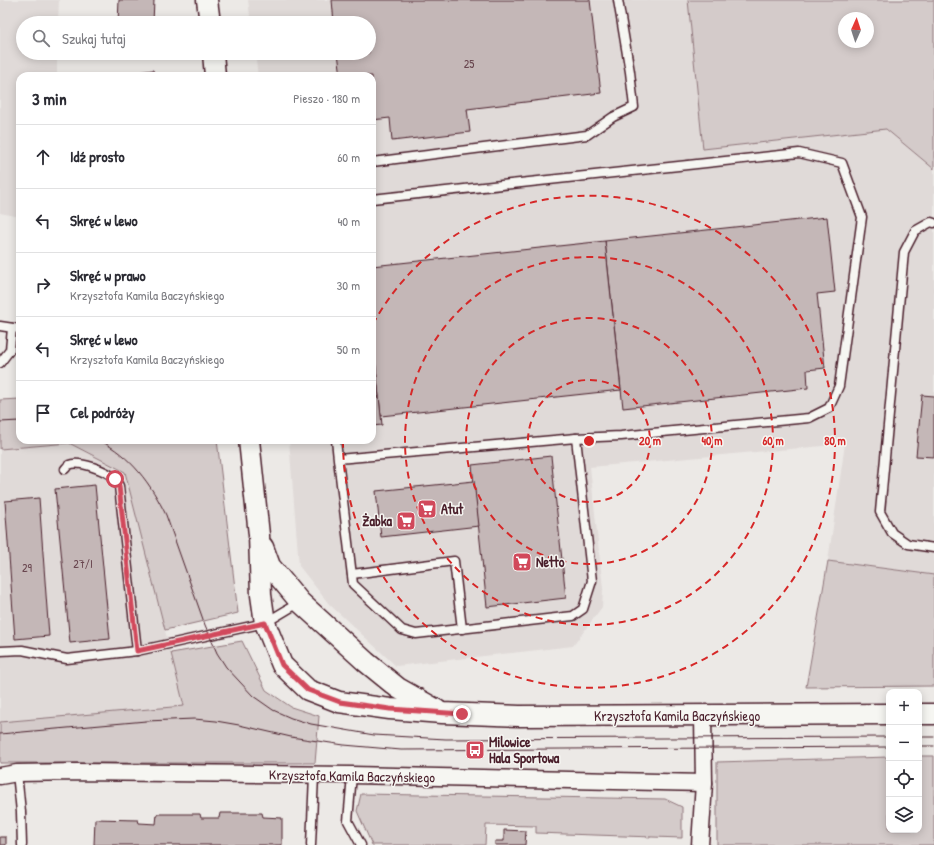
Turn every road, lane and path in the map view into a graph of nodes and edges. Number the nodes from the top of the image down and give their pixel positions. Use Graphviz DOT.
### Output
graph roads {
  1 [pos="207,0"];
  2 [pos="618,0"];
  3 [pos="209,16"];
  4 [pos="214,60"];
  5 [pos="215,72"];
  6 [pos="376,161"];
  7 [pos="376,199"];
  8 [pos="934,222"];
  9 [pos="0,326"];
  10 [pos="16,329"];
  11 [pos="0,363"];
  12 [pos="576,438"];
  13 [pos="249,444"];
  14 [pos="336,444"];
  15 [pos="338,459"];
  16 [pos="65,469"];
  17 [pos="259,535"];
  18 [pos="934,548"];
  19 [pos="352,574"];
  20 [pos="300,602"];
  21 [pos="265,623"];
  22 [pos="462,628"];
  23 [pos="0,651"];
  24 [pos="137,651"];
  25 [pos="442,713"];
  26 [pos="886,714"];
  27 [pos="922,714"];
  28 [pos="934,714"];
  29 [pos="703,716"];
  30 [pos="17,773"];
  31 [pos="314,775"];
  32 [pos="352,775"];
  33 [pos="0,776"];
  34 [pos="704,783"];
  35 [pos="22,845"];
  36 [pos="311,845"];
  37 [pos="361,845"];
  38 [pos="700,845"];
  1 -- 3 [label="street"];
  2 -- 6 [label="lane"];
  4 -- 5 [label="street"];
  7 -- 12 [label="lane"];
  8 -- 18 [label="lane"];
  9 -- 10 [label="lane"];
  10 -- 11 [label="lane"];
  12 -- 15 [label="lane"];
  12 -- 22 [label="lane"];
  13 -- 17 [label="street, Krzysztofa Kamila Baczyńskiego"];
  14 -- 15 [label="lane"];
  15 -- 19 [label="lane"];
  16 -- 24 [label="lane"];
  17 -- 20 [label="street, Krzysztofa Kamila Baczyńskiego"];
  17 -- 21 [label="street, Krzysztofa Kamila Baczyńskiego"];
  19 -- 22 [label="lane"];
  19 -- 22 [label="lane"];
  20 -- 21 [label="lane"];
  20 -- 25 [label="street, Krzysztofa Kamila Baczyńskiego"];
  21 -- 24 [label="lane"];
  21 -- 25 [label="street, Krzysztofa Kamila Baczyńskiego"];
  23 -- 24 [label="lane"];
  25 -- 29 [label="street, Krzysztofa Kamila Baczyńskiego"];
  26 -- 29 [label="street, Krzysztofa Kamila Baczyńskiego"];
  27 -- 28 [label="street"];
  29 -- 34 [label="street"];
  30 -- 31 [label="street, Krzysztofa Kamila Baczyńskiego"];
  30 -- 33 [label="street, Krzysztofa Kamila Baczyńskiego"];
  30 -- 35 [label="lane"];
  31 -- 32 [label="street, Krzysztofa Kamila Baczyńskiego"];
  31 -- 36 [label="lane"];
  32 -- 34 [label="street, Krzysztofa Kamila Baczyńskiego"];
  32 -- 37 [label="lane"];
  34 -- 38 [label="street"];
}
